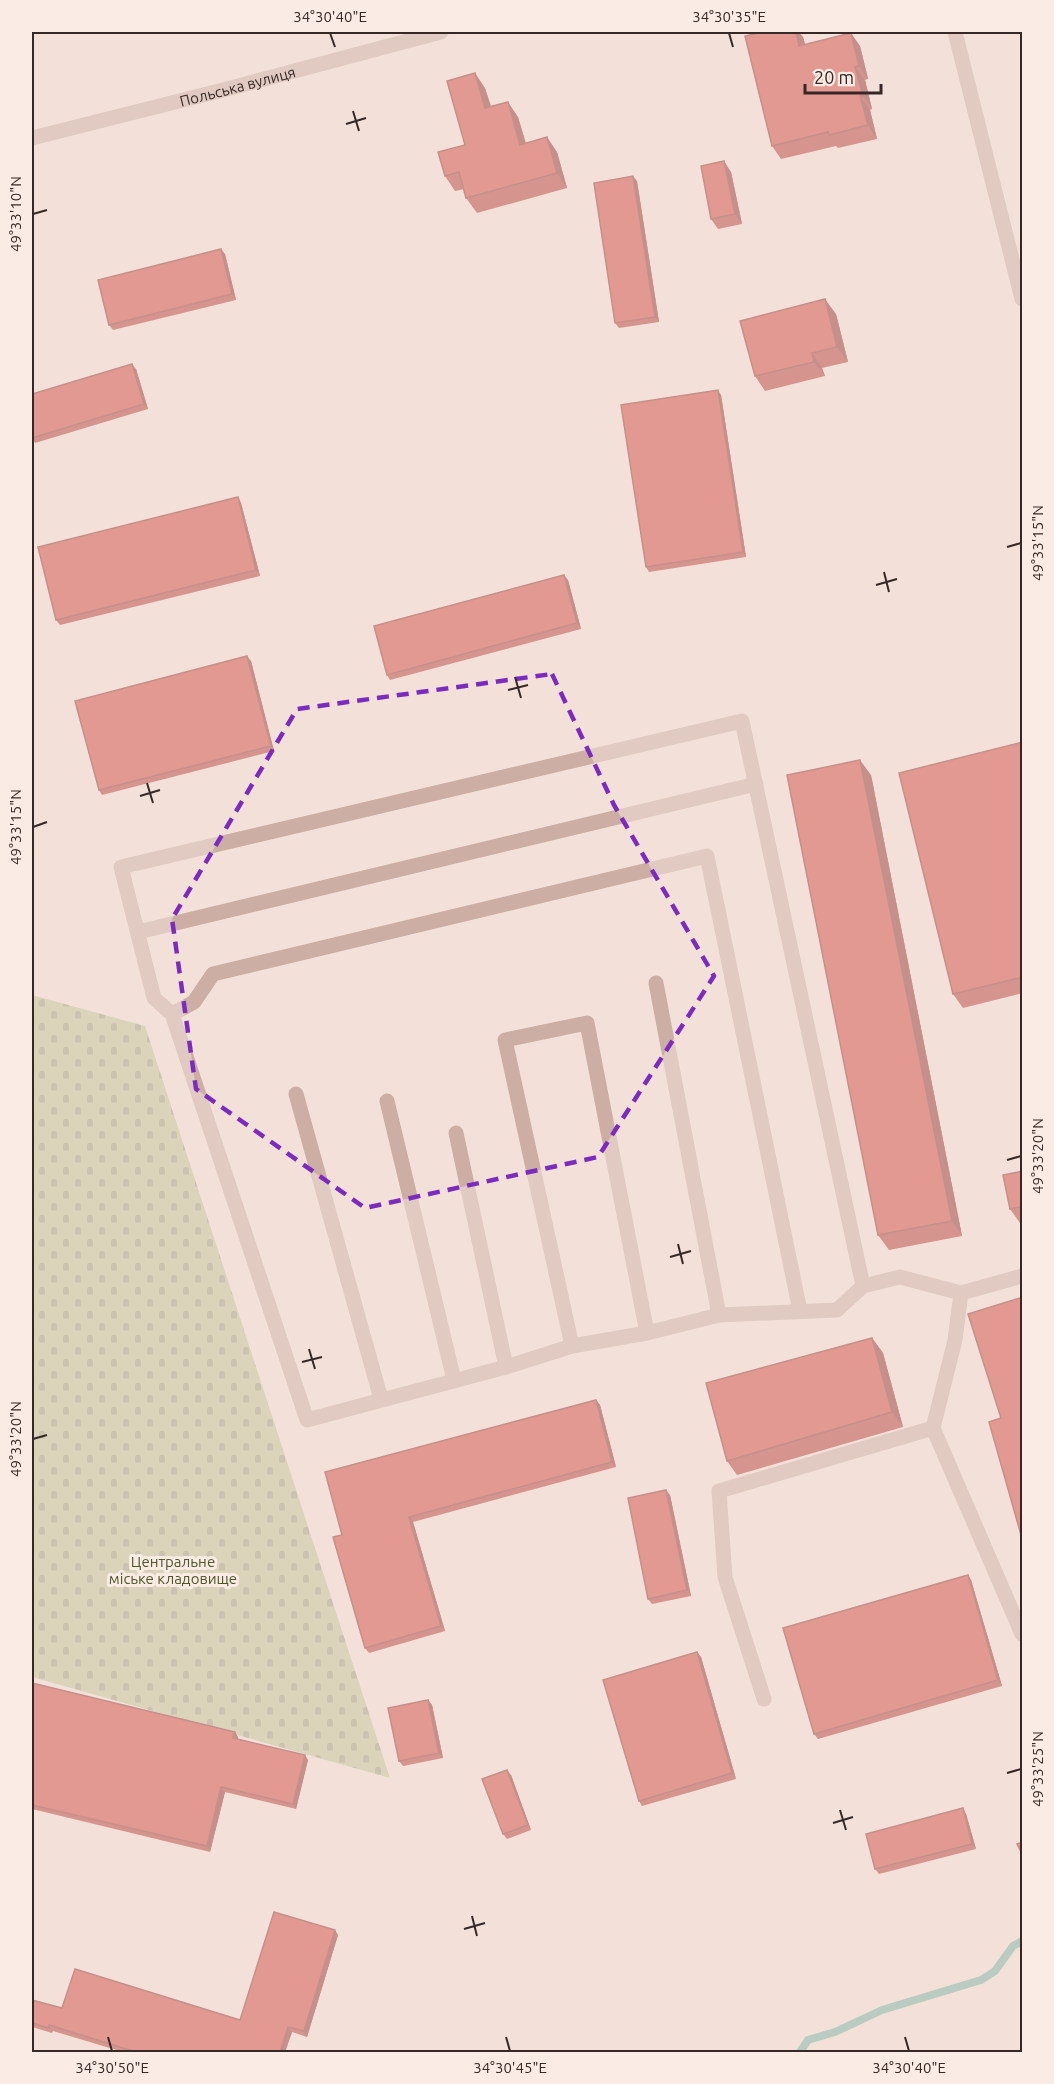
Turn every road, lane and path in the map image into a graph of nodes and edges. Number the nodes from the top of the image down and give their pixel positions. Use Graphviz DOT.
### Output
graph roads {
  1 [pos="441,32"];
  2 [pos="955,32"];
  3 [pos="32,138"];
  4 [pos="1023,299"];
  5 [pos="756,784"];
  6 [pos="138,932"];
  7 [pos="656,983"];
  8 [pos="172,1014"];
  9 [pos="296,1095"];
  10 [pos="387,1101"];
  11 [pos="456,1132"];
  12 [pos="1023,1276"];
  13 [pos="863,1286"];
  14 [pos="961,1293"];
  15 [pos="800,1311"];
  16 [pos="719,1315"];
  17 [pos="646,1333"];
  18 [pos="572,1346"];
  19 [pos="506,1367"];
  20 [pos="454,1380"];
  21 [pos="381,1399"];
  22 [pos="933,1428"];
  23 [pos="1023,1634"];
  24 [pos="764,1699"];
  1 -- 3 [label="street, Польська вулиця"];
  2 -- 4 [label="street"];
  5 -- 6 [label="street"];
  5 -- 6 [label="street"];
  5 -- 13 [label="street"];
  6 -- 8 [label="street"];
  7 -- 16 [label="street"];
  8 -- 15 [label="street"];
  8 -- 21 [label="street"];
  9 -- 21 [label="street"];
  10 -- 20 [label="street"];
  11 -- 19 [label="street"];
  12 -- 14 [label="street"];
  13 -- 14 [label="street"];
  13 -- 15 [label="street"];
  14 -- 22 [label="street"];
  15 -- 16 [label="street"];
  16 -- 17 [label="street"];
  17 -- 18 [label="street"];
  17 -- 18 [label="street"];
  18 -- 19 [label="street"];
  19 -- 20 [label="street"];
  20 -- 21 [label="street"];
  22 -- 23 [label="street"];
  22 -- 24 [label="street"];
}
